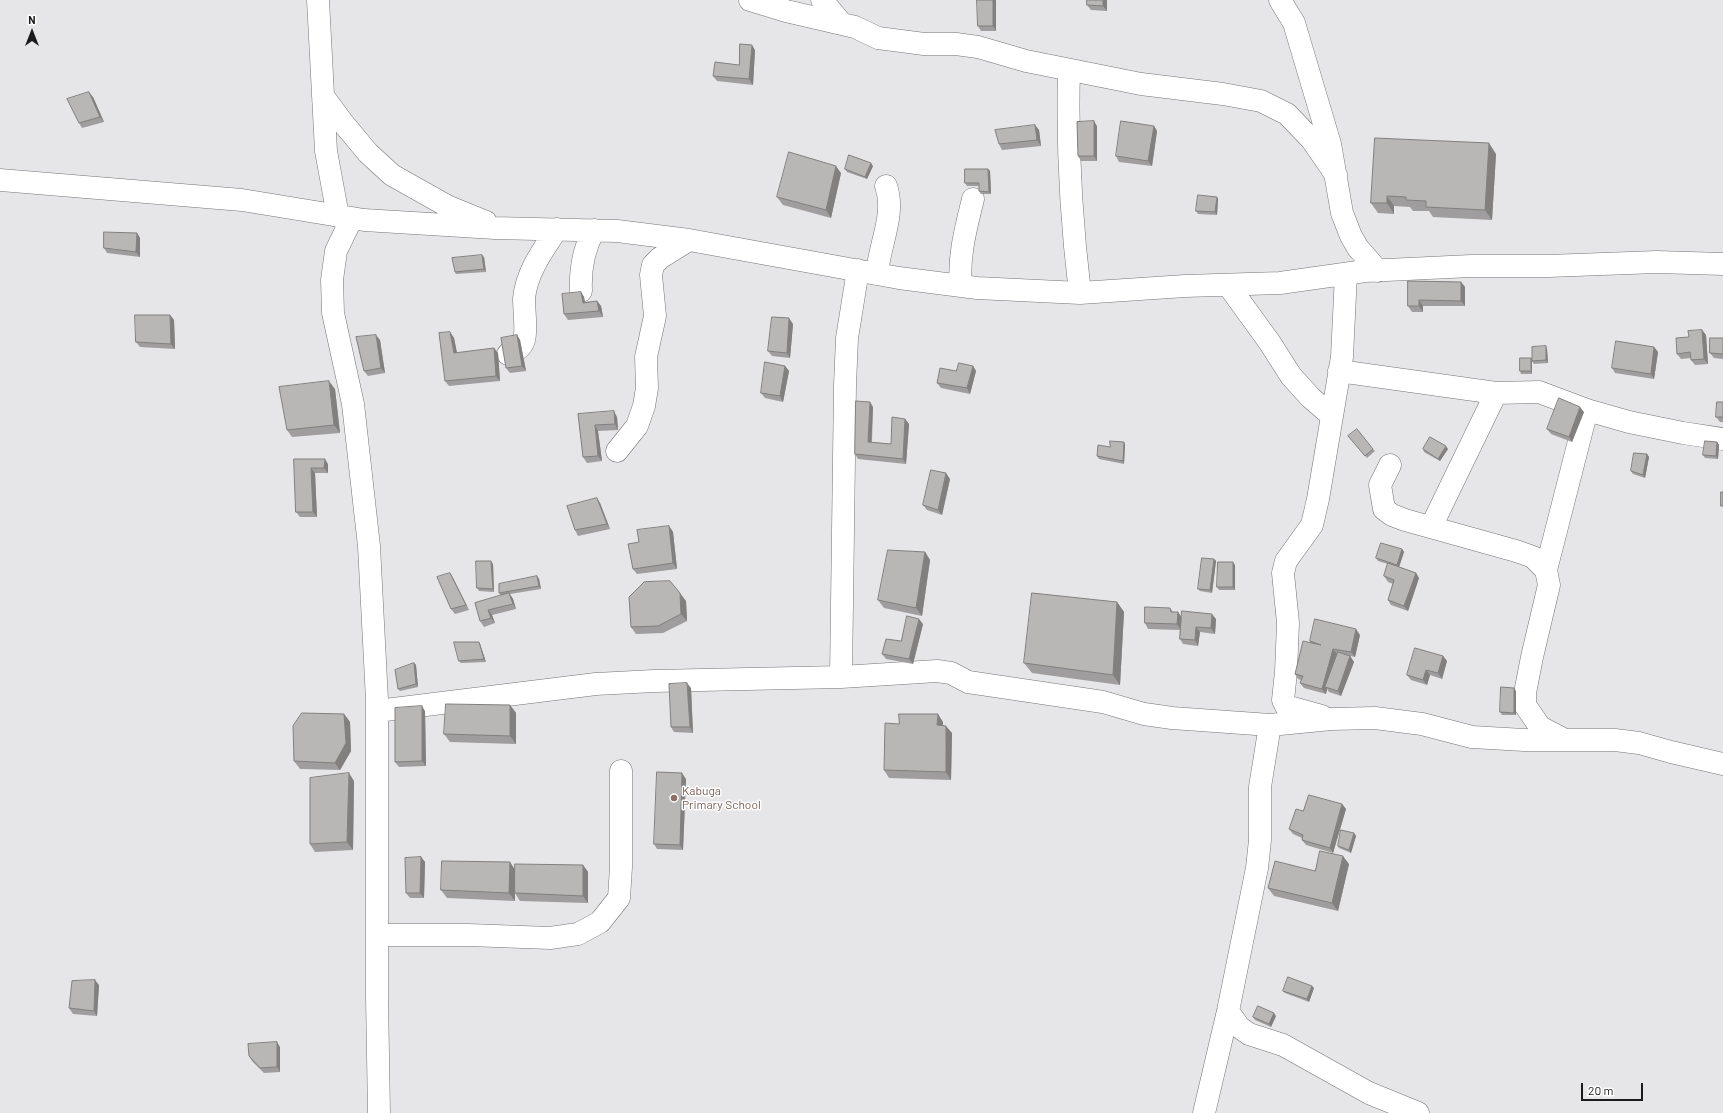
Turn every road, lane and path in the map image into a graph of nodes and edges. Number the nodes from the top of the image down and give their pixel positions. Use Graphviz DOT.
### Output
graph roads {
  1 [pos="318,0"];
  2 [pos="750,0"];
  3 [pos="822,0"];
  4 [pos="1280,0"];
  5 [pos="842,24"];
  6 [pos="1069,70"];
  7 [pos="323,96"];
  8 [pos="1336,175"];
  9 [pos="0,180"];
  10 [pos="886,186"];
  11 [pos="973,199"];
  12 [pos="345,217"];
  13 [pos="501,228"];
  14 [pos="557,229"];
  15 [pos="594,230"];
  16 [pos="690,240"];
  17 [pos="1723,264"];
  18 [pos="1378,271"];
  19 [pos="867,272"];
  20 [pos="1346,274"];
  21 [pos="1228,285"];
  22 [pos="961,286"];
  23 [pos="581,291"];
  24 [pos="1080,293"];
  25 [pos="508,354"];
  26 [pos="1339,371"];
  27 [pos="1496,393"];
  28 [pos="1587,410"];
  29 [pos="1332,416"];
  30 [pos="1723,439"];
  31 [pos="617,451"];
  32 [pos="1390,465"];
  33 [pos="1431,527"];
  34 [pos="1546,570"];
  35 [pos="840,676"];
  36 [pos="377,710"];
  37 [pos="1332,719"];
  38 [pos="1270,726"];
  39 [pos="1566,740"];
  40 [pos="1723,764"];
  41 [pos="621,771"];
  42 [pos="378,935"];
  43 [pos="1228,1010"];
  44 [pos="1377,1105"];
  45 [pos="379,1113"];
  46 [pos="1204,1113"];
  47 [pos="1418,1113"];
  1 -- 7 [label="street"];
  2 -- 5 [label="street"];
  3 -- 5 [label="street"];
  4 -- 8 [label="street"];
  5 -- 6 [label="street"];
  6 -- 8 [label="street"];
  6 -- 24 [label="street"];
  7 -- 12 [label="street"];
  7 -- 13 [label="street"];
  8 -- 18 [label="street"];
  9 -- 12 [label="street"];
  10 -- 19 [label="street"];
  11 -- 22 [label="street"];
  12 -- 13 [label="street"];
  12 -- 36 [label="street"];
  13 -- 14 [label="street"];
  14 -- 15 [label="street"];
  14 -- 25 [label="street"];
  15 -- 16 [label="street"];
  15 -- 23 [label="street"];
  16 -- 19 [label="street"];
  16 -- 31 [label="street"];
  17 -- 18 [label="street"];
  18 -- 20 [label="street"];
  19 -- 22 [label="street"];
  19 -- 35 [label="street"];
  20 -- 21 [label="street"];
  20 -- 26 [label="street"];
  21 -- 24 [label="street"];
  21 -- 29 [label="street"];
  22 -- 24 [label="street"];
  26 -- 27 [label="street"];
  26 -- 29 [label="street"];
  27 -- 28 [label="street"];
  27 -- 33 [label="street"];
  28 -- 30 [label="street"];
  28 -- 34 [label="street"];
  29 -- 37 [label="street"];
  32 -- 33 [label="street"];
  33 -- 34 [label="street"];
  34 -- 39 [label="street"];
  35 -- 36 [label="street"];
  35 -- 38 [label="street"];
  36 -- 42 [label="street"];
  37 -- 38 [label="street"];
  37 -- 39 [label="street"];
  38 -- 43 [label="street"];
  39 -- 40 [label="street"];
  41 -- 42 [label="street"];
  42 -- 45 [label="street"];
  43 -- 44 [label="street"];
  43 -- 46 [label="street"];
  44 -- 47 [label="street"];
}
